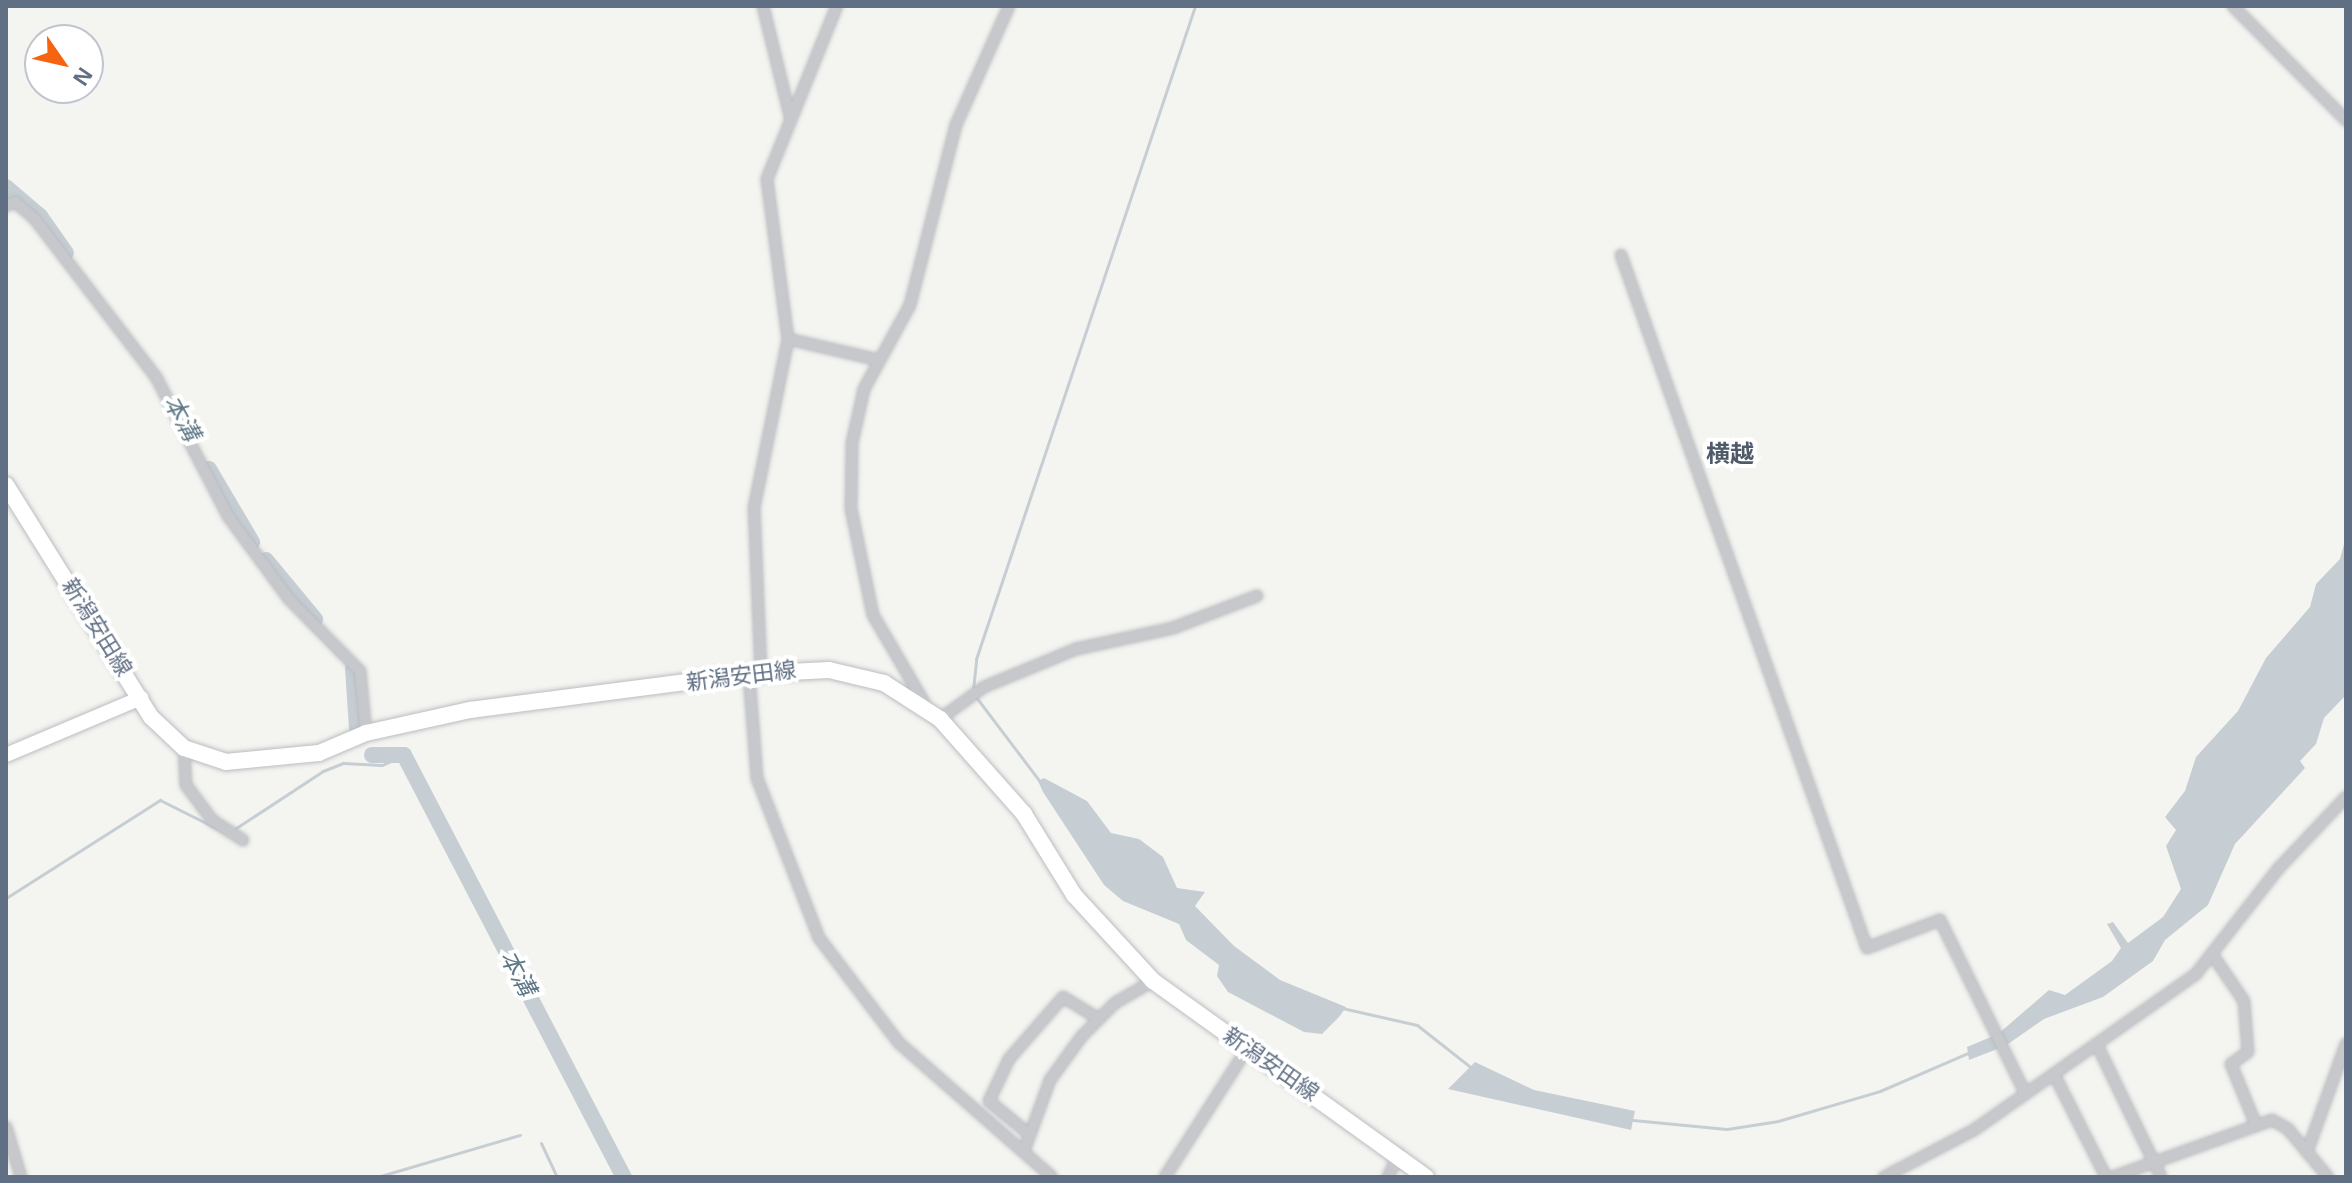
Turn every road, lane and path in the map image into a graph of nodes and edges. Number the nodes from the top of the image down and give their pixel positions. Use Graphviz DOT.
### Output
graph roads {
  1 [pos="763,6"];
  2 [pos="837,6"];
  3 [pos="1009,6"];
  4 [pos="2233,6"];
  5 [pos="790,116"];
  6 [pos="2346,120"];
  7 [pos="6,206"];
  8 [pos="1621,255"];
  9 [pos="788,339"];
  10 [pos="878,360"];
  11 [pos="6,485"];
  12 [pos="1257,596"];
  13 [pos="755,673"];
  14 [pos="141,698"];
  15 [pos="925,704"];
  16 [pos="940,719"];
  17 [pos="366,733"];
  18 [pos="184,748"];
  19 [pos="6,755"];
  20 [pos="2346,797"];
  21 [pos="243,840"];
  22 [pos="2212,954"];
  23 [pos="1153,981"];
  24 [pos="1099,1019"];
  25 [pos="2346,1044"];
  26 [pos="1248,1047"];
  27 [pos="2098,1047"];
  28 [pos="2055,1076"];
  29 [pos="2025,1093"];
  30 [pos="2256,1125"];
  31 [pos="6,1127"];
  32 [pos="1030,1135"];
  33 [pos="1024,1151"];
  34 [pos="2307,1152"];
  35 [pos="1399,1153"];
  36 [pos="2158,1161"];
  37 [pos="21,1177"];
  38 [pos="1052,1177"];
  39 [pos="1165,1177"];
  40 [pos="1388,1177"];
  41 [pos="1426,1177"];
  42 [pos="1884,1177"];
  43 [pos="2106,1177"];
  44 [pos="2113,1177"];
  45 [pos="2161,1177"];
  46 [pos="2328,1177"];
  1 -- 5 [label="street"];
  2 -- 5 [label="street"];
  3 -- 10 [label="street"];
  4 -- 6 [label="street"];
  5 -- 9 [label="street"];
  7 -- 17 [label="street"];
  8 -- 29 [label="street"];
  9 -- 10 [label="street"];
  9 -- 13 [label="street"];
  10 -- 15 [label="street"];
  11 -- 14 [label="main road, 新潟安田線"];
  12 -- 16 [label="street"];
  13 -- 15 [label="main road, 新潟安田線"];
  13 -- 17 [label="main road, 新潟安田線"];
  13 -- 33 [label="street"];
  14 -- 18 [label="main road, 新潟安田線"];
  14 -- 19 [label="street"];
  15 -- 16 [label="main road, 新潟安田線"];
  16 -- 23 [label="main road, 新潟安田線"];
  17 -- 18 [label="main road, 新潟安田線"];
  18 -- 21 [label="street"];
  20 -- 22 [label="street"];
  22 -- 27 [label="street"];
  22 -- 30 [label="street"];
  23 -- 24 [label="street"];
  23 -- 26 [label="main road, 新潟安田線"];
  24 -- 32 [label="street"];
  24 -- 32 [label="street"];
  25 -- 34 [label="street"];
  26 -- 35 [label="main road, 新潟安田線"];
  26 -- 39 [label="street"];
  27 -- 28 [label="street"];
  27 -- 36 [label="street"];
  28 -- 29 [label="street"];
  28 -- 43 [label="street"];
  29 -- 42 [label="street"];
  30 -- 34 [label="street"];
  30 -- 36 [label="street"];
  31 -- 37 [label="street"];
  32 -- 33 [label="street"];
  33 -- 38 [label="street"];
  34 -- 46 [label="street"];
  35 -- 40 [label="street"];
  35 -- 41 [label="main road, 新潟安田線"];
  36 -- 44 [label="street"];
  36 -- 45 [label="street"];
}
